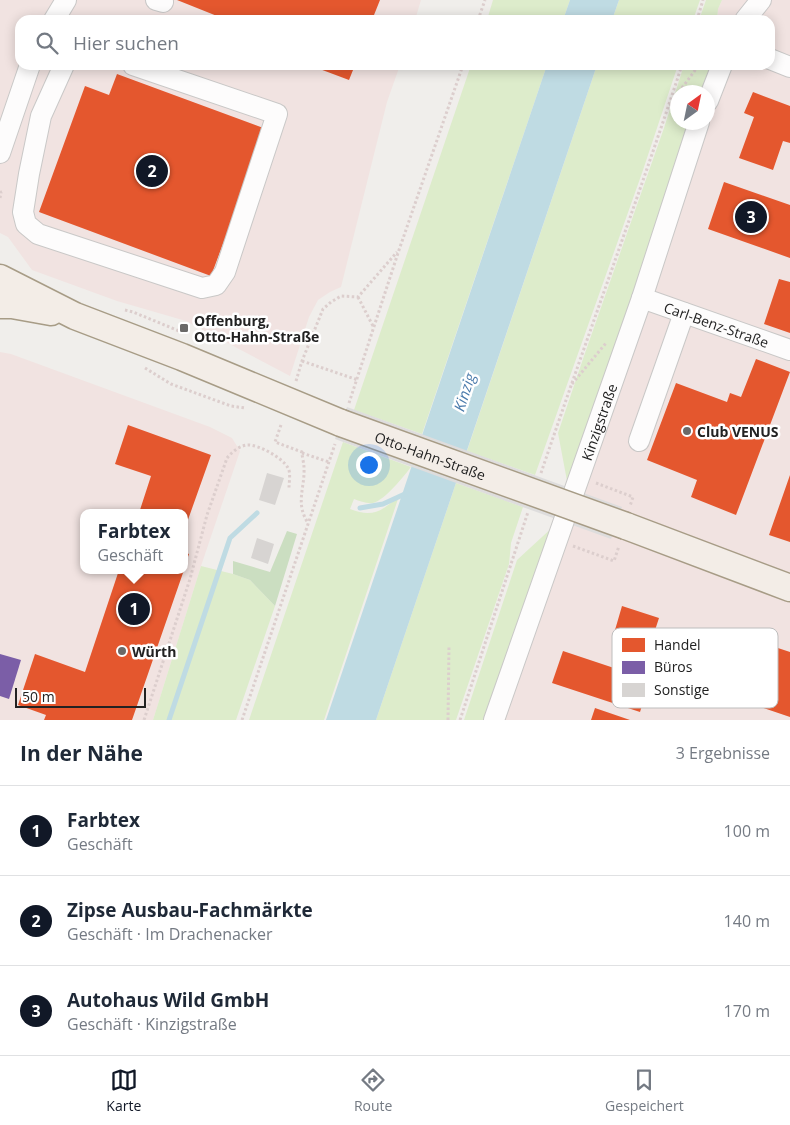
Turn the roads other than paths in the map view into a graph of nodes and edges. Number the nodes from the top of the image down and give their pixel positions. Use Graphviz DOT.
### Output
graph roads {
  1 [pos="66,0"];
  2 [pos="57,15"];
  3 [pos="775,61"];
  4 [pos="790,67"];
  5 [pos="28,70"];
  6 [pos="62,70"];
  7 [pos="148,70"];
  8 [pos="720,70"];
  9 [pos="714,85"];
  10 [pos="696,130"];
  11 [pos="0,153"];
  12 [pos="0,278"];
  13 [pos="642,298"];
  14 [pos="0,305"];
  15 [pos="684,313"];
  16 [pos="75,316"];
  17 [pos="790,350"];
  18 [pos="639,441"];
  19 [pos="790,588"];
  20 [pos="494,720"];
  1 -- 2 [label="street"];
  3 -- 4 [label="street"];
  5 -- 11 [label="street"];
  6 -- 7 [label="street"];
  8 -- 9 [label="street"];
  10 -- 13 [label="street, Kinzigstraße"];
  12 -- 16 [label="main road, Otto-Hahn-Straße"];
  13 -- 15 [label="street, Carl-Benz-Straße"];
  13 -- 20 [label="street, Kinzigstraße"];
  14 -- 16 [label="main road, Otto-Hahn-Straße"];
  15 -- 17 [label="street, Carl-Benz-Straße"];
  15 -- 18 [label="street"];
  16 -- 19 [label="main road, Otto-Hahn-Straße, bridge"];
}
